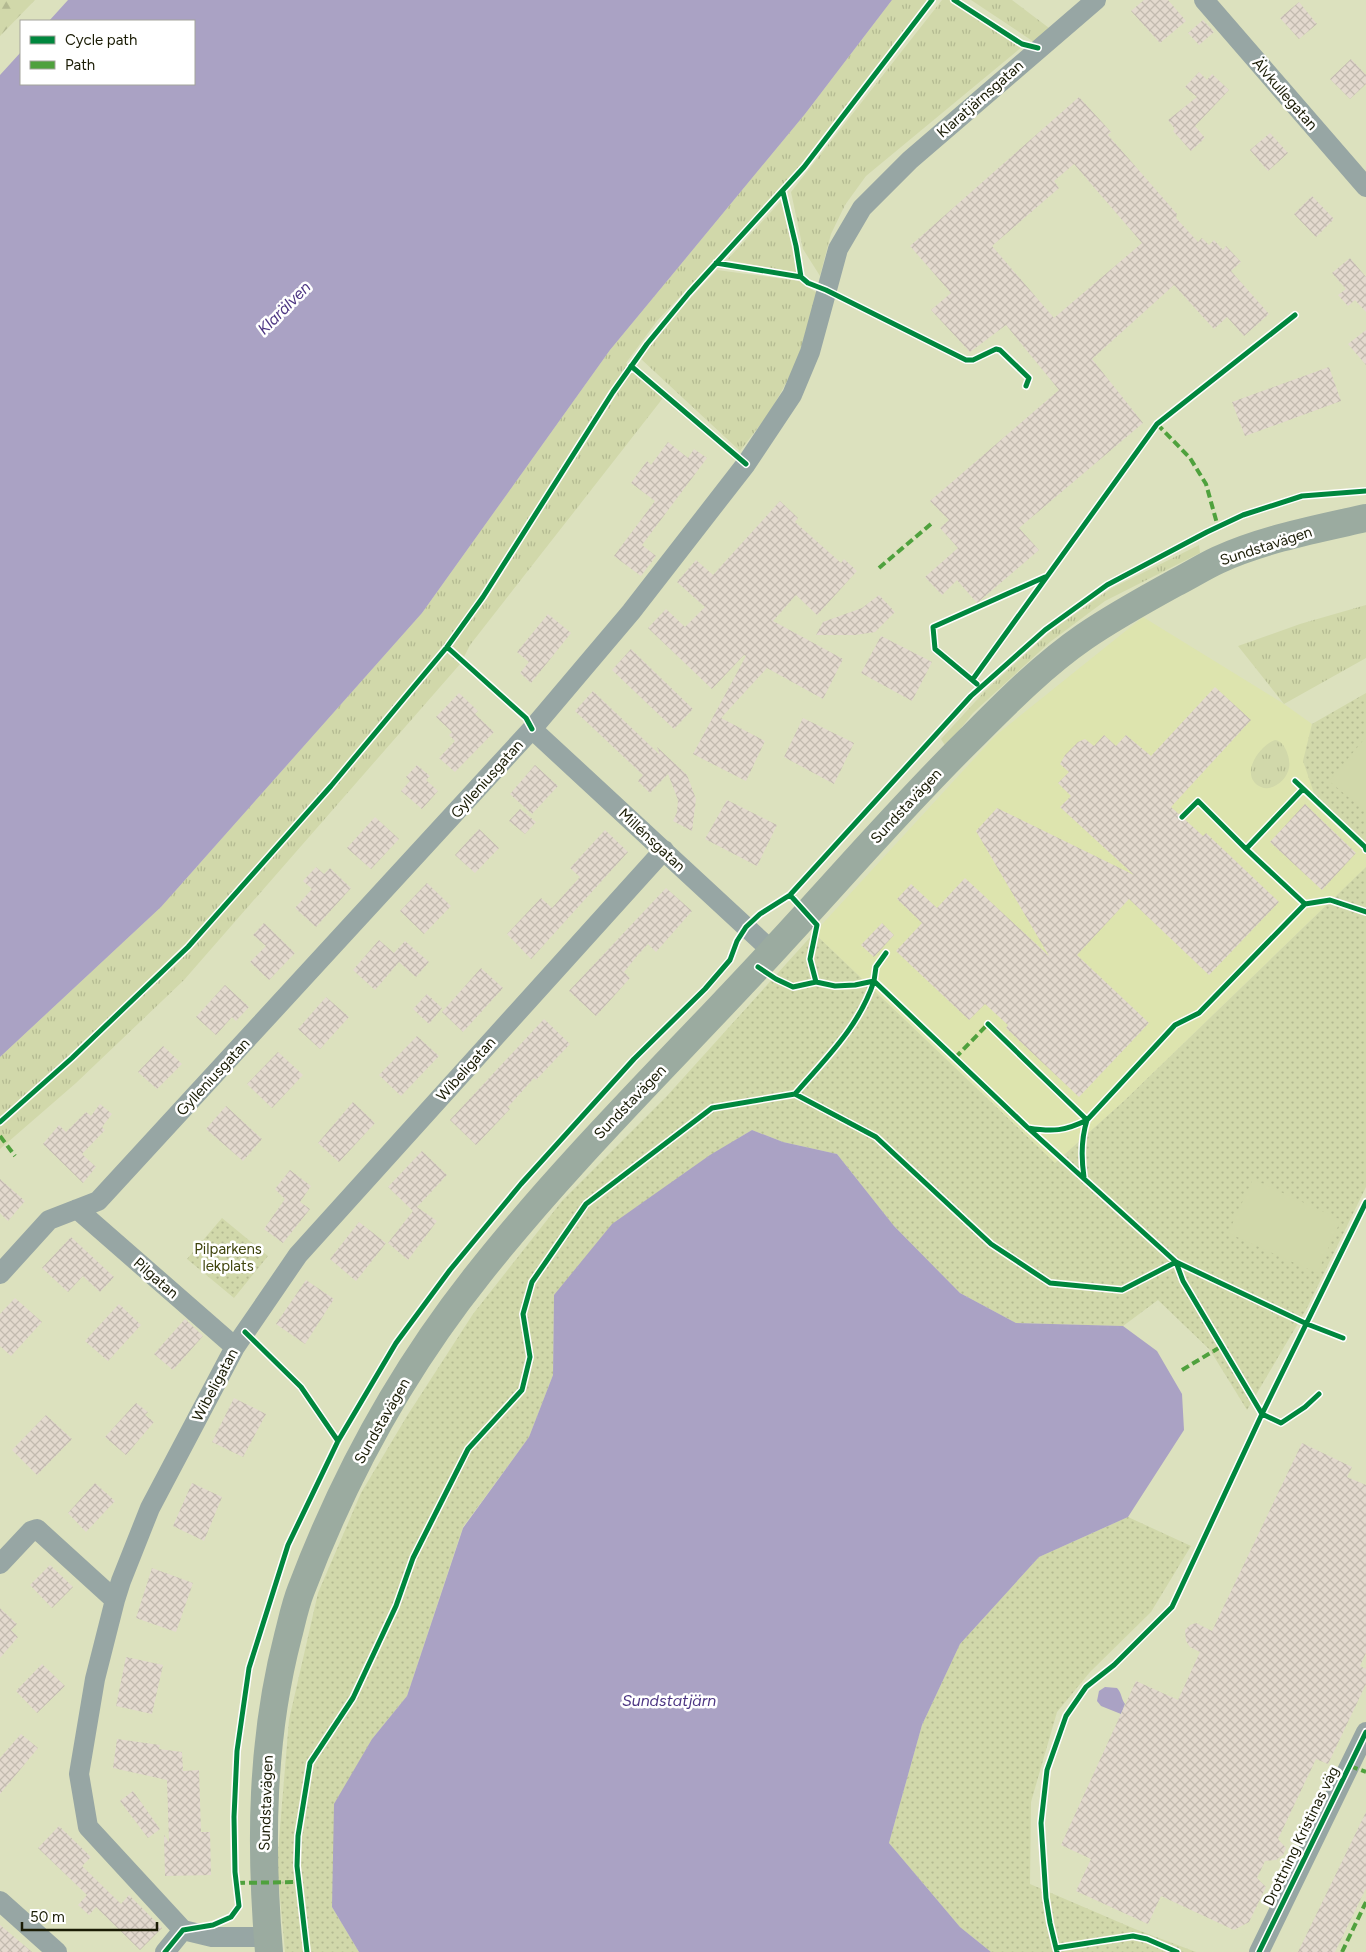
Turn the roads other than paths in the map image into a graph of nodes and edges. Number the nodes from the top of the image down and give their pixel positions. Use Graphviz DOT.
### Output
graph roads {
  1 [pos="1096,0"];
  2 [pos="1204,0"];
  3 [pos="910,160"];
  4 [pos="1366,187"];
  5 [pos="1366,518"];
  6 [pos="532,729"];
  7 [pos="664,850"];
  8 [pos="772,951"];
  9 [pos="77,1209"];
  10 [pos="0,1274"];
  11 [pos="235,1347"];
  12 [pos="0,1564"];
  13 [pos="115,1600"];
  14 [pos="1366,1732"];
  15 [pos="0,1900"];
  16 [pos="183,1930"];
  17 [pos="268,1944"];
  18 [pos="57,1952"];
  19 [pos="165,1952"];
  20 [pos="1259,1952"];
  1 -- 3 [label="street, Klaratjärnsgatan"];
  2 -- 4 [label="street, Älvkullegatan"];
  3 -- 6 [label="street, Gylleniusgatan"];
  5 -- 8 [label="street, Sundstavägen"];
  6 -- 7 [label="street, Millénsgatan"];
  6 -- 9 [label="street, Gylleniusgatan"];
  7 -- 8 [label="street, Millénsgatan"];
  7 -- 11 [label="street, Wibeligatan"];
  8 -- 17 [label="street, Sundstavägen"];
  9 -- 10 [label="street, Gylleniusgatan"];
  9 -- 11 [label="street, Pilgatan"];
  11 -- 13 [label="street, Wibeligatan"];
  12 -- 13 [label="street"];
  13 -- 16 [label="street, Wibeligatan"];
  14 -- 20 [label="street, Drottning Kristinas väg"];
  15 -- 18 [label="street"];
  16 -- 17 [label="street"];
  16 -- 19 [label="street"];
}
